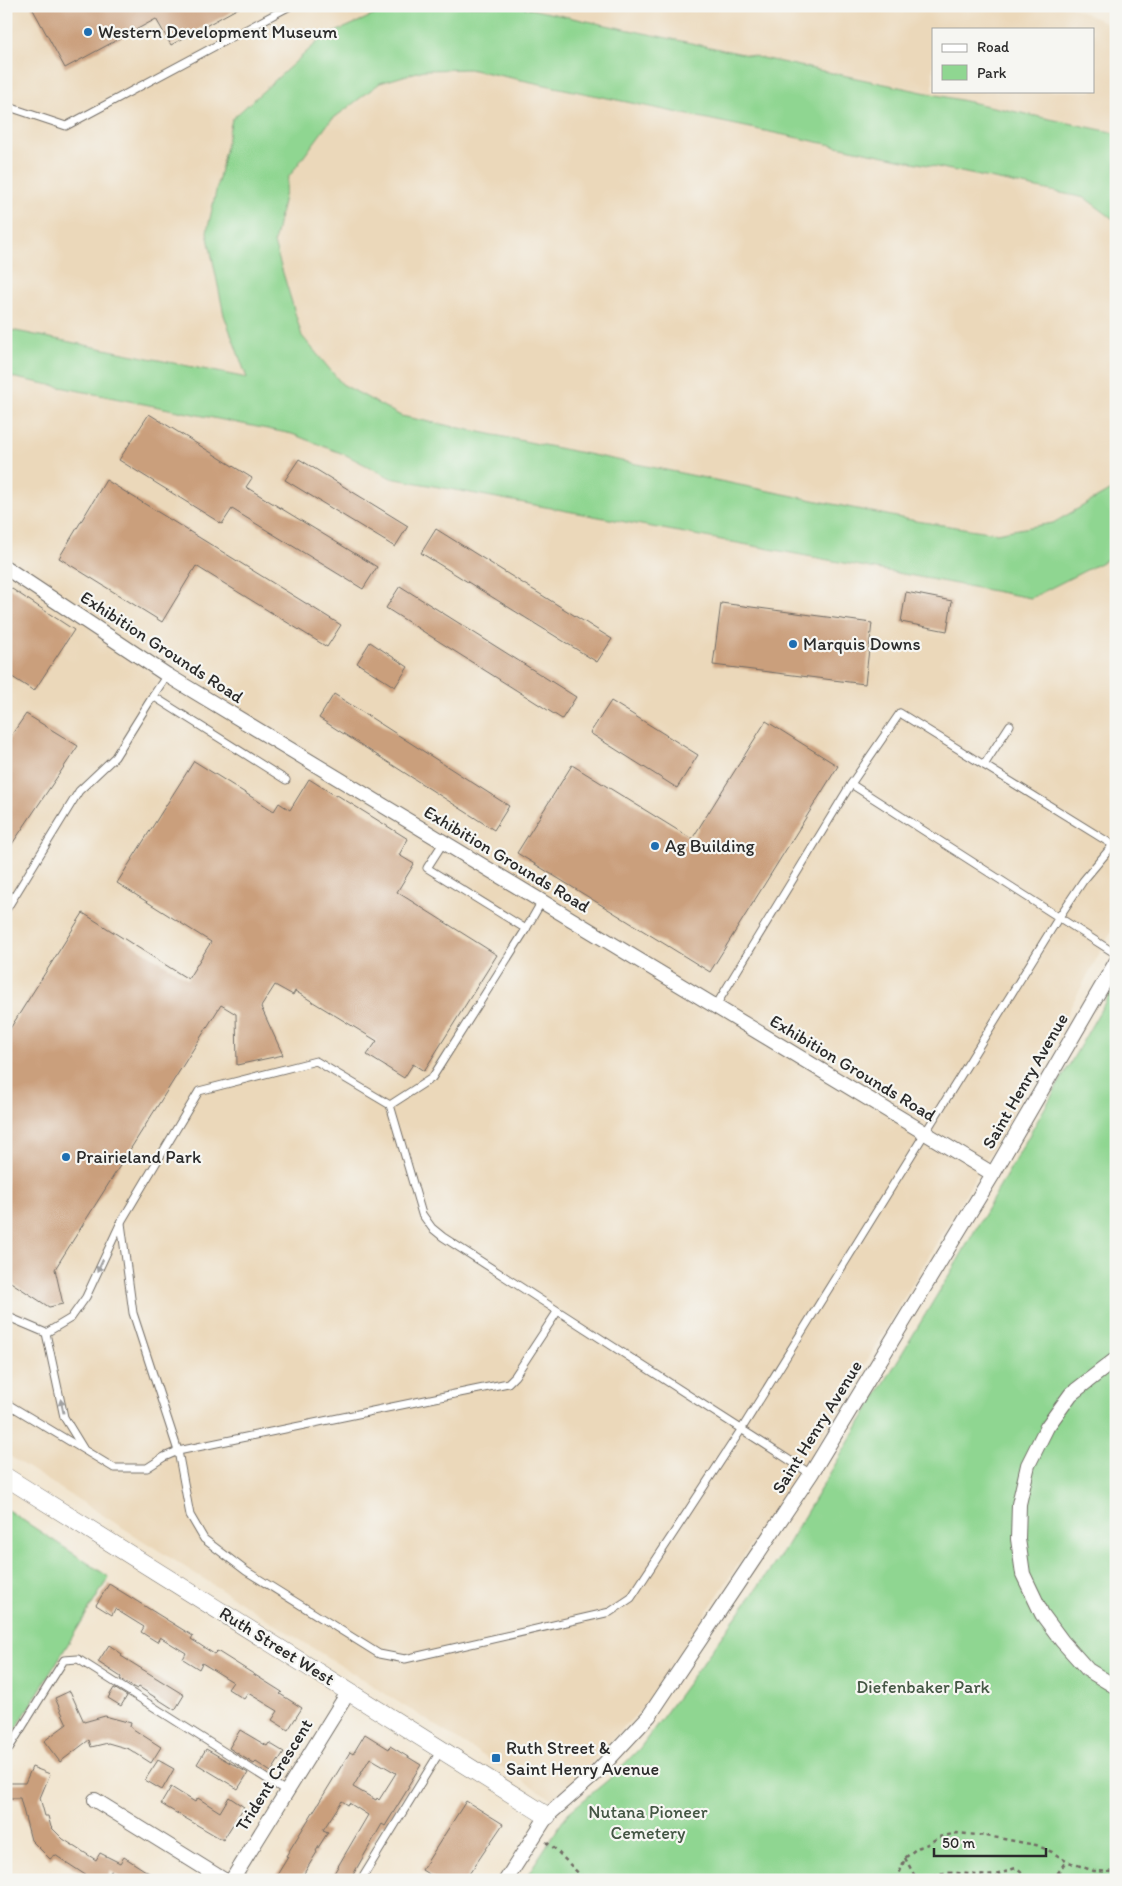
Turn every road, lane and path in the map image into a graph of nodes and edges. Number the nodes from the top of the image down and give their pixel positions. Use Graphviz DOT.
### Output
graph roads {
  1 [pos="290,6"];
  2 [pos="6,106"];
  3 [pos="6,568"];
  4 [pos="167,675"];
  5 [pos="153,696"];
  6 [pos="1010,725"];
  7 [pos="984,765"];
  8 [pos="286,780"];
  9 [pos="851,784"];
  10 [pos="443,843"];
  11 [pos="542,901"];
  12 [pos="6,910"];
  13 [pos="1059,917"];
  14 [pos="526,929"];
  15 [pos="1116,954"];
  16 [pos="1116,962"];
  17 [pos="714,1007"];
  18 [pos="390,1105"];
  19 [pos="924,1133"];
  20 [pos="993,1174"];
  21 [pos="121,1222"];
  22 [pos="557,1312"];
  23 [pos="6,1316"];
  24 [pos="46,1333"];
  25 [pos="1116,1359"];
  26 [pos="6,1403"];
  27 [pos="741,1430"];
  28 [pos="83,1449"];
  29 [pos="178,1451"];
  30 [pos="811,1474"];
  31 [pos="6,1477"];
  32 [pos="1116,1687"];
  33 [pos="349,1691"];
  34 [pos="442,1750"];
  35 [pos="6,1753"];
  36 [pos="286,1791"];
  37 [pos="95,1800"];
  38 [pos="547,1816"];
  39 [pos="535,1834"];
  40 [pos="904,1858"];
  41 [pos="1066,1861"];
  42 [pos="1116,1872"];
  43 [pos="6,1877"];
  44 [pos="11,1880"];
  45 [pos="224,1880"];
  46 [pos="232,1880"];
  47 [pos="361,1880"];
  48 [pos="506,1880"];
  49 [pos="585,1880"];
  50 [pos="897,1880"];
  51 [pos="917,1880"];
  52 [pos="926,1880"];
  53 [pos="1027,1880"];
  54 [pos="1054,1880"];
  1 -- 2 [label="lane"];
  3 -- 4 [label="street, Exhibition Grounds Road"];
  4 -- 5 [label="lane"];
  4 -- 10 [label="street, Exhibition Grounds Road"];
  5 -- 8 [label="lane"];
  5 -- 12 [label="lane"];
  6 -- 7 [label="lane"];
  7 -- 9 [label="lane"];
  7 -- 13 [label="lane"];
  9 -- 13 [label="lane"];
  9 -- 17 [label="lane"];
  10 -- 11 [label="street, Exhibition Grounds Road"];
  10 -- 14 [label="lane"];
  11 -- 14 [label="lane"];
  11 -- 17 [label="street, Exhibition Grounds Road"];
  13 -- 15 [label="lane"];
  13 -- 19 [label="lane"];
  14 -- 18 [label="lane"];
  16 -- 20 [label="street, Saint Henry Avenue"];
  17 -- 19 [label="street, Exhibition Grounds Road"];
  18 -- 21 [label="lane"];
  18 -- 22 [label="lane"];
  19 -- 20 [label="street, Exhibition Grounds Road"];
  19 -- 27 [label="lane"];
  20 -- 30 [label="street, Saint Henry Avenue"];
  21 -- 24 [label="lane, one-way"];
  21 -- 29 [label="lane"];
  22 -- 27 [label="lane"];
  22 -- 29 [label="lane"];
  23 -- 24 [label="lane"];
  28 -- 24 [label="lane, one-way"];
  25 -- 32 [label="street"];
  26 -- 28 [label="lane"];
  27 -- 29 [label="lane"];
  27 -- 30 [label="lane"];
  28 -- 29 [label="lane"];
  30 -- 38 [label="street, Saint Henry Avenue"];
  31 -- 33 [label="street, Ruth Street West"];
  33 -- 34 [label="street, Ruth Street West"];
  33 -- 36 [label="street, Trident Crescent"];
  34 -- 38 [label="street, Ruth Street West"];
  34 -- 47 [label="lane"];
  35 -- 36 [label="lane"];
  36 -- 46 [label="street, Trident Crescent"];
  37 -- 45 [label="street"];
  38 -- 39 [label="street, Saint Henry Avenue"];
  39 -- 48 [label="street, Saint Henry Avenue"];
  39 -- 49 [label="path"];
  40 -- 41 [label="path"];
  40 -- 50 [label="path"];
  40 -- 51 [label="path"];
  41 -- 42 [label="path"];
  41 -- 54 [label="path"];
  43 -- 44 [label="lane"];
  52 -- 53 [label="path"];
}
